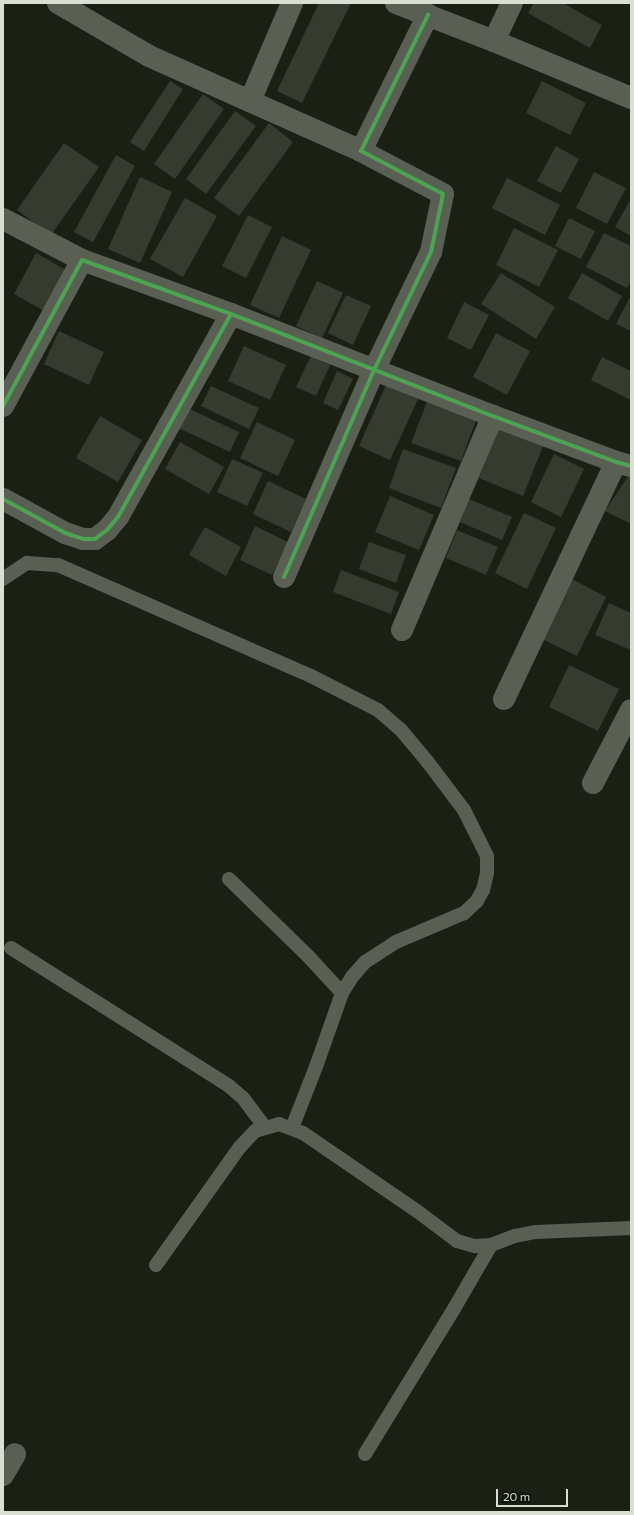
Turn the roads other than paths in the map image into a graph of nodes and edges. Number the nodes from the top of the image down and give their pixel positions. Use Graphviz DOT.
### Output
graph roads {
  1 [pos="58,3"];
  2 [pos="292,3"];
  3 [pos="396,3"];
  4 [pos="512,3"];
  5 [pos="428,15"];
  6 [pos="494,41"];
  7 [pos="631,98"];
  8 [pos="250,101"];
  9 [pos="361,151"];
  10 [pos="3,219"];
  11 [pos="82,260"];
  12 [pos="231,314"];
  13 [pos="374,370"];
  14 [pos="3,406"];
  15 [pos="493,416"];
  16 [pos="624,464"];
  17 [pos="3,500"];
  18 [pos="284,577"];
  19 [pos="3,579"];
  20 [pos="402,630"];
  21 [pos="504,699"];
  22 [pos="631,710"];
  23 [pos="593,783"];
  24 [pos="229,879"];
  25 [pos="11,948"];
  26 [pos="342,993"];
  27 [pos="265,1127"];
  28 [pos="292,1128"];
  29 [pos="631,1228"];
  30 [pos="491,1245"];
  31 [pos="156,1265"];
  32 [pos="15,1454"];
  33 [pos="365,1454"];
  34 [pos="3,1475"];
  1 -- 8 [label="street"];
  2 -- 8 [label="street"];
  3 -- 5 [label="street"];
  4 -- 6 [label="street"];
  5 -- 6 [label="street"];
  5 -- 9 [label="street"];
  6 -- 7 [label="street"];
  8 -- 9 [label="street"];
  9 -- 13 [label="street"];
  10 -- 11 [label="street"];
  11 -- 12 [label="street"];
  11 -- 14 [label="street"];
  12 -- 13 [label="street"];
  12 -- 17 [label="street"];
  13 -- 15 [label="street"];
  13 -- 18 [label="street"];
  15 -- 16 [label="street"];
  15 -- 20 [label="street"];
  16 -- 21 [label="street"];
  19 -- 26 [label="lane"];
  22 -- 23 [label="street"];
  24 -- 26 [label="lane"];
  25 -- 27 [label="lane"];
  26 -- 28 [label="lane"];
  27 -- 28 [label="lane"];
  27 -- 31 [label="lane"];
  28 -- 30 [label="lane"];
  29 -- 30 [label="lane"];
  30 -- 33 [label="lane"];
  32 -- 34 [label="street"];
}
